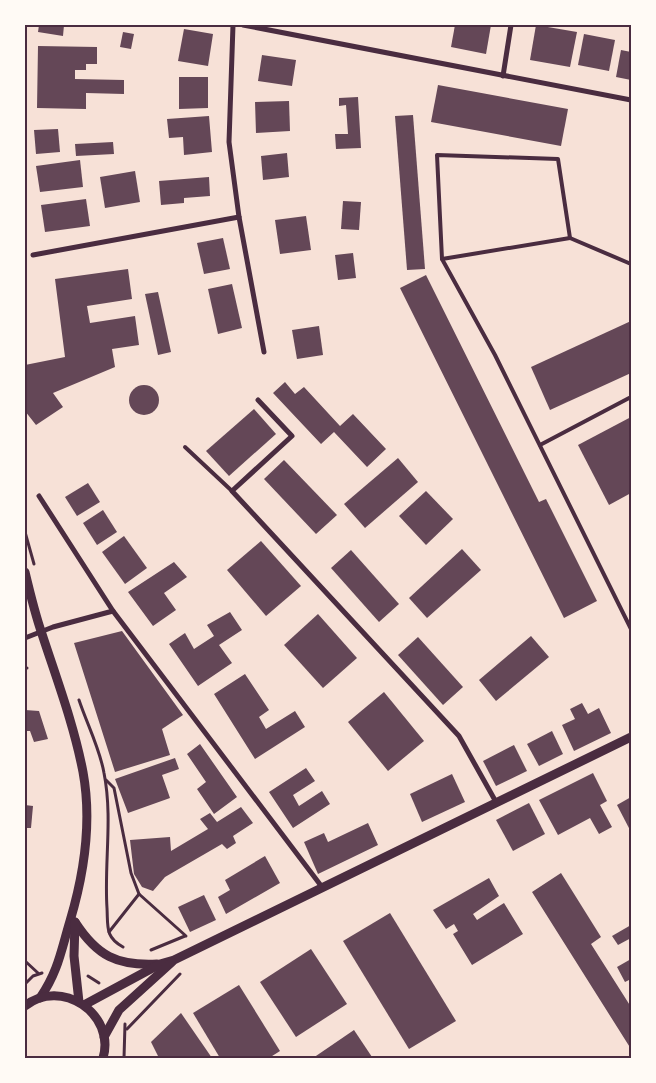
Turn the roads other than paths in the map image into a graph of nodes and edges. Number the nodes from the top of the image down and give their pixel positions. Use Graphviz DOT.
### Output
graph roads {
  1 [pos="233,25"];
  2 [pos="243,25"];
  3 [pos="511,25"];
  4 [pos="254,26"];
  5 [pos="503,76"];
  6 [pos="631,100"];
  7 [pos="238,217"];
  8 [pos="570,238"];
  9 [pos="32,255"];
  10 [pos="442,258"];
  11 [pos="631,264"];
  12 [pos="264,352"];
  13 [pos="631,397"];
  14 [pos="258,400"];
  15 [pos="540,445"];
  16 [pos="185,447"];
  17 [pos="232,491"];
  18 [pos="39,496"];
  19 [pos="25,572"];
  20 [pos="113,611"];
  21 [pos="631,628"];
  22 [pos="41,631"];
  23 [pos="25,638"];
  24 [pos="631,737"];
  25 [pos="496,802"];
  26 [pos="322,887"];
  27 [pos="74,908"];
  28 [pos="75,922"];
  29 [pos="174,960"];
  30 [pos="160,964"];
  31 [pos="40,998"];
  32 [pos="82,1004"];
  33 [pos="25,1006"];
  34 [pos="104,1037"];
  35 [pos="103,1058"];
  1 -- 7 [label="street"];
  2 -- 4 [label="street"];
  3 -- 5 [label="street"];
  4 -- 5 [label="street"];
  5 -- 6 [label="street"];
  7 -- 9 [label="street"];
  7 -- 12 [label="street"];
  8 -- 10 [label="lane"];
  8 -- 10 [label="lane"];
  8 -- 11 [label="lane"];
  10 -- 15 [label="lane"];
  13 -- 15 [label="lane"];
  14 -- 17 [label="street"];
  15 -- 21 [label="lane"];
  16 -- 17 [label="lane"];
  17 -- 25 [label="street"];
  18 -- 20 [label="street"];
  19 -- 22 [label="street"];
  20 -- 22 [label="street"];
  20 -- 26 [label="street"];
  22 -- 23 [label="street"];
  22 -- 27 [label="street"];
  24 -- 25 [label="street"];
  25 -- 26 [label="street"];
  26 -- 29 [label="street"];
  27 -- 28 [label="street"];
  27 -- 31 [label="street"];
  28 -- 30 [label="street"];
  28 -- 32 [label="street"];
  29 -- 30 [label="street"];
  29 -- 34 [label="street"];
  30 -- 32 [label="street"];
  31 -- 32 [label="street"];
  31 -- 33 [label="street"];
  32 -- 34 [label="street"];
  34 -- 35 [label="street"];
}
